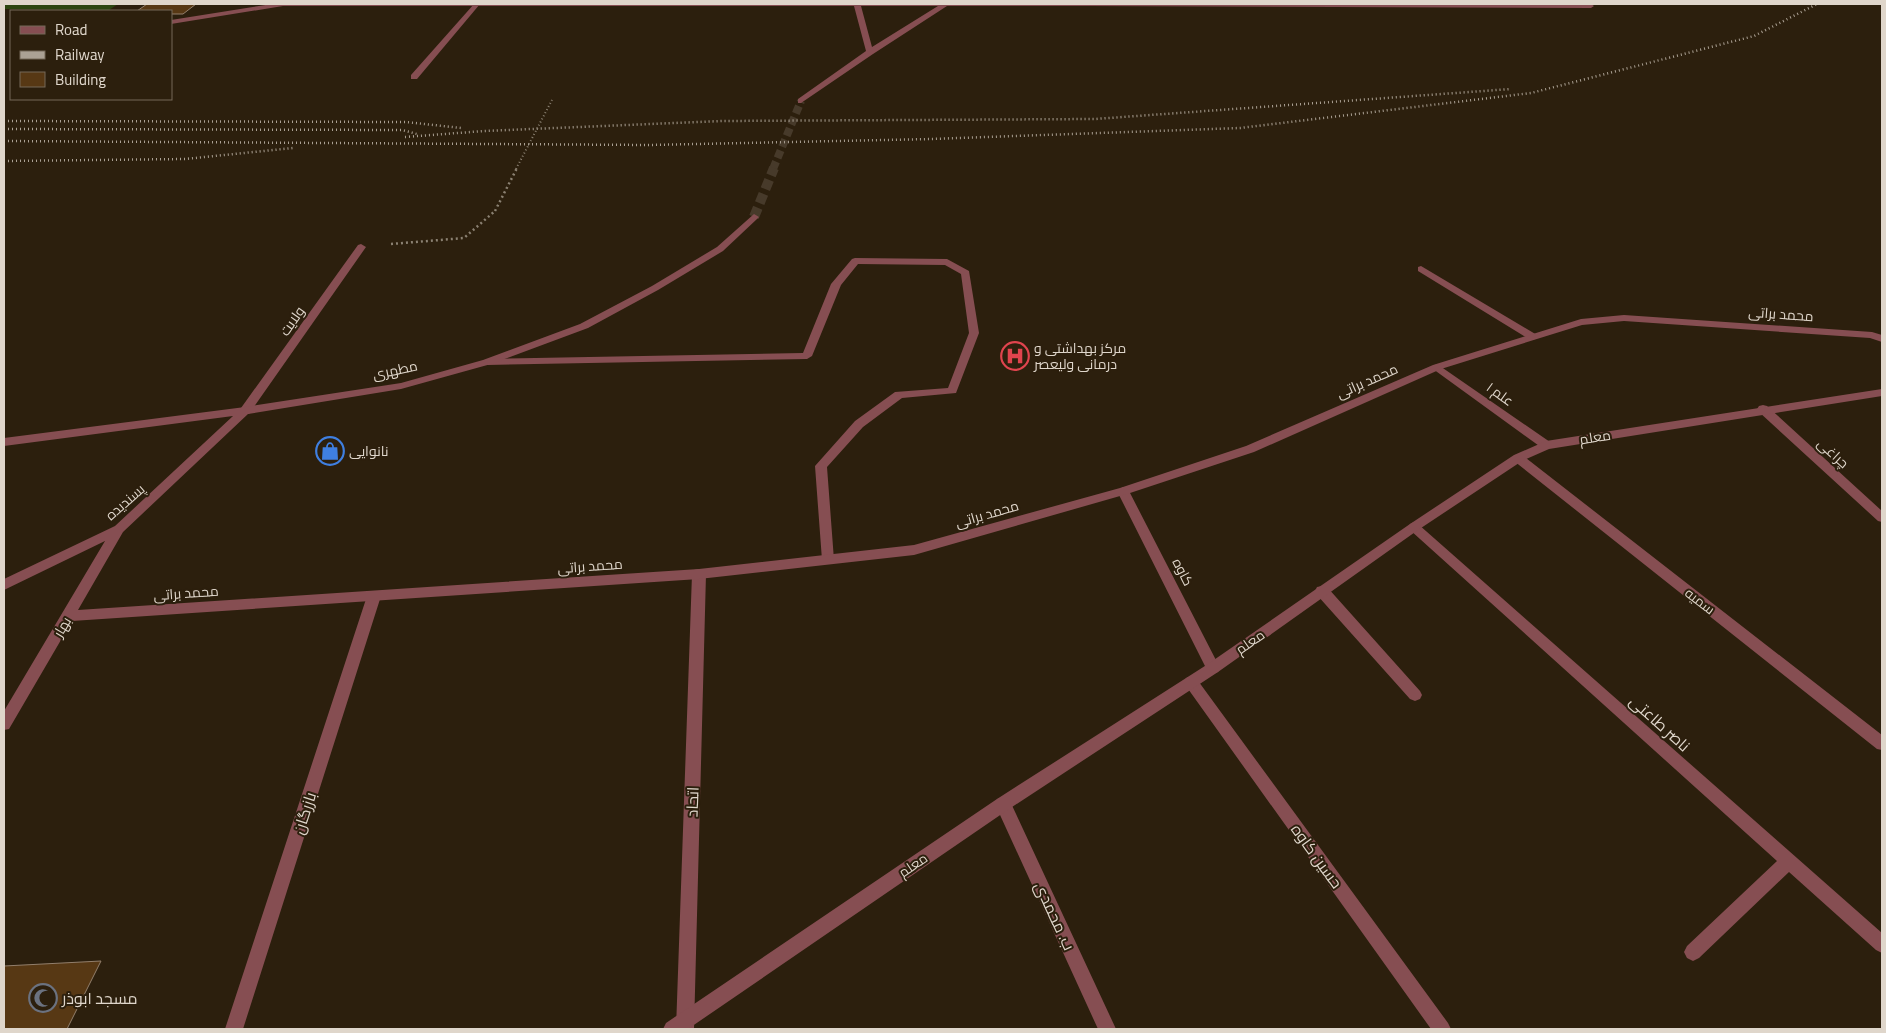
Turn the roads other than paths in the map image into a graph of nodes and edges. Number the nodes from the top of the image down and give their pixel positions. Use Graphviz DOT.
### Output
graph roads {
  1 [pos="477,4"];
  2 [pos="857,4"];
  3 [pos="919,4"];
  4 [pos="946,4"];
  5 [pos="1090,4"];
  6 [pos="1590,6"];
  7 [pos="172,22"];
  8 [pos="870,52"];
  9 [pos="414,77"];
  10 [pos="801,101"];
  11 [pos="754,217"];
  12 [pos="360,247"];
  13 [pos="1421,269"];
  14 [pos="1533,337"];
  15 [pos="1882,339"];
  16 [pos="487,362"];
  17 [pos="1437,367"];
  18 [pos="1882,392"];
  19 [pos="1763,409"];
  20 [pos="245,411"];
  21 [pos="4,442"];
  22 [pos="1546,445"];
  23 [pos="1518,458"];
  24 [pos="1123,491"];
  25 [pos="1882,518"];
  26 [pos="1414,528"];
  27 [pos="119,529"];
  28 [pos="828,560"];
  29 [pos="699,574"];
  30 [pos="4,585"];
  31 [pos="1322,591"];
  32 [pos="374,596"];
  33 [pos="68,616"];
  34 [pos="1213,668"];
  35 [pos="1191,682"];
  36 [pos="1415,695"];
  37 [pos="4,724"];
  38 [pos="1882,744"];
  39 [pos="1003,804"];
  40 [pos="1789,861"];
  41 [pos="1882,944"];
  42 [pos="1694,952"];
  43 [pos="681,1027"];
  44 [pos="234,1029"];
  45 [pos="1108,1029"];
  46 [pos="1442,1029"];
  1 -- 2 [label="street"];
  1 -- 7 [label="street"];
  1 -- 9 [label="street"];
  2 -- 3 [label="street"];
  2 -- 8 [label="street"];
  3 -- 4 [label="street"];
  4 -- 5 [label="street"];
  4 -- 8 [label="street"];
  5 -- 6 [label="street"];
  8 -- 10 [label="street"];
  11 -- 16 [label="street, مطهری"];
  12 -- 20 [label="street, ولایت"];
  13 -- 14 [label="street"];
  14 -- 15 [label="street, محمد براتی"];
  14 -- 17 [label="street, محمد براتی"];
  16 -- 20 [label="street, مطهری"];
  16 -- 28 [label="street"];
  17 -- 22 [label="street, علم ۱"];
  17 -- 24 [label="street, محمد براتی"];
  18 -- 19 [label="street, معلم"];
  19 -- 22 [label="street, معلم"];
  19 -- 25 [label="street, چراغی"];
  20 -- 21 [label="street, مطهری"];
  20 -- 27 [label="street, پسندیده"];
  22 -- 23 [label="street, معلم"];
  23 -- 26 [label="street, معلم"];
  23 -- 38 [label="street, سمیه"];
  24 -- 28 [label="street, محمد براتی"];
  24 -- 34 [label="street, کاوه"];
  26 -- 31 [label="street, معلم"];
  26 -- 40 [label="street, ناصر طاعتی"];
  27 -- 30 [label="street, پسندیده"];
  27 -- 33 [label="street, بهار"];
  28 -- 29 [label="street, محمد براتی"];
  29 -- 32 [label="street, محمد براتی"];
  29 -- 43 [label="street, اتحاد"];
  31 -- 34 [label="street, معلم"];
  31 -- 36 [label="street"];
  32 -- 33 [label="street, محمد براتی"];
  32 -- 44 [label="street, بازرگان"];
  33 -- 37 [label="street, بهار"];
  34 -- 35 [label="street, معلم"];
  35 -- 39 [label="street, معلم"];
  35 -- 46 [label="street, حسین کاوه"];
  39 -- 43 [label="street, معلم"];
  39 -- 45 [label="street, ب. محمدی"];
  40 -- 41 [label="street, ناصر طاعتی"];
  40 -- 42 [label="street"];
}
